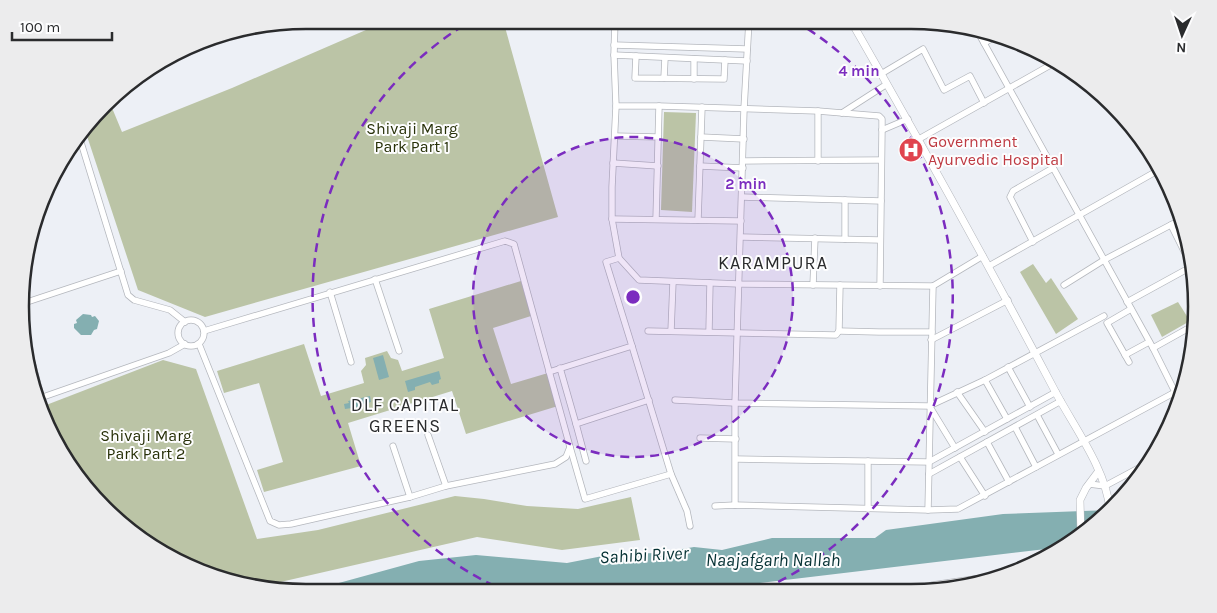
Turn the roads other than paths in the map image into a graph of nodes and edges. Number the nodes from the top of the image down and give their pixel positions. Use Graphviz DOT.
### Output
graph roads {
  1 [pos="615,29"];
  2 [pos="748,29"];
  3 [pos="857,29"];
  4 [pos="981,38"];
  5 [pos="989,40"];
  6 [pos="984,42"];
  7 [pos="614,45"];
  8 [pos="747,49"];
  9 [pos="614,55"];
  10 [pos="636,56"];
  11 [pos="665,58"];
  12 [pos="694,59"];
  13 [pos="725,60"];
  14 [pos="747,61"];
  15 [pos="1049,66"];
  16 [pos="882,74"];
  17 [pos="664,78"];
  18 [pos="694,79"];
  19 [pos="887,84"];
  20 [pos="1009,89"];
  21 [pos="984,103"];
  22 [pos="616,106"];
  23 [pos="659,106"];
  24 [pos="702,107"];
  25 [pos="744,109"];
  26 [pos="818,111"];
  27 [pos="842,113"];
  28 [pos="908,119"];
  29 [pos="882,130"];
  30 [pos="615,136"];
  31 [pos="658,137"];
  32 [pos="701,137"];
  33 [pos="744,139"];
  34 [pos="919,139"];
  35 [pos="81,144"];
  36 [pos="881,160"];
  37 [pos="818,161"];
  38 [pos="613,163"];
  39 [pos="743,164"];
  40 [pos="658,166"];
  41 [pos="700,166"];
  42 [pos="1053,168"];
  43 [pos="1154,173"];
  44 [pos="742,197"];
  45 [pos="846,200"];
  46 [pos="881,201"];
  47 [pos="1080,216"];
  48 [pos="612,219"];
  49 [pos="656,219"];
  50 [pos="698,220"];
  51 [pos="742,221"];
  52 [pos="1176,223"];
  53 [pos="1171,225"];
  54 [pos="741,237"];
  55 [pos="815,238"];
  56 [pos="845,239"];
  57 [pos="880,240"];
  58 [pos="1033,242"];
  59 [pos="1182,246"];
  60 [pos="983,256"];
  61 [pos="619,258"];
  62 [pos="1104,260"];
  63 [pos="989,266"];
  64 [pos="1186,270"];
  65 [pos="121,272"];
  66 [pos="375,280"];
  67 [pos="672,282"];
  68 [pos="710,283"];
  69 [pos="739,284"];
  70 [pos="813,285"];
  71 [pos="840,285"];
  72 [pos="1064,285"];
  73 [pos="880,286"];
  74 [pos="933,286"];
  75 [pos="330,292"];
  76 [pos="1008,300"];
  77 [pos="29,301"];
  78 [pos="1127,302"];
  79 [pos="1131,309"];
  80 [pos="1104,316"];
  81 [pos="185,322"];
  82 [pos="1188,328"];
  83 [pos="204,331"];
  84 [pos="648,331"];
  85 [pos="671,331"];
  86 [pos="839,331"];
  87 [pos="709,332"];
  88 [pos="932,332"];
  89 [pos="738,333"];
  90 [pos="931,340"];
  91 [pos="184,344"];
  92 [pos="199,344"];
  93 [pos="1151,344"];
  94 [pos="632,346"];
  95 [pos="398,351"];
  96 [pos="1036,353"];
  97 [pos="1125,355"];
  98 [pos="352,362"];
  99 [pos="1129,362"];
  100 [pos="1008,367"];
  101 [pos="560,368"];
  102 [pos="549,372"];
  103 [pos="985,380"];
  104 [pos="1176,390"];
  105 [pos="957,392"];
  106 [pos="1056,392"];
  107 [pos="1174,394"];
  108 [pos="44,398"];
  109 [pos="649,400"];
  110 [pos="675,400"];
  111 [pos="1061,402"];
  112 [pos="735,403"];
  113 [pos="929,406"];
  114 [pos="1030,407"];
  115 [pos="1037,415"];
  116 [pos="1007,420"];
  117 [pos="576,424"];
  118 [pos="1015,427"];
  119 [pos="984,432"];
  120 [pos="428,435"];
  121 [pos="700,438"];
  122 [pos="736,439"];
  123 [pos="1084,440"];
  124 [pos="987,442"];
  125 [pos="393,446"];
  126 [pos="570,447"];
  127 [pos="955,448"];
  128 [pos="1058,454"];
  129 [pos="960,457"];
  130 [pos="736,460"];
  131 [pos="586,461"];
  132 [pos="868,461"];
  133 [pos="929,462"];
  134 [pos="1036,467"];
  135 [pos="1135,470"];
  136 [pos="1098,472"];
  137 [pos="671,474"];
  138 [pos="929,474"];
  139 [pos="1009,482"];
  140 [pos="1089,484"];
  141 [pos="446,486"];
  142 [pos="1105,486"];
  143 [pos="984,496"];
  144 [pos="410,497"];
  145 [pos="1109,500"];
  146 [pos="735,505"];
  147 [pos="715,506"];
  148 [pos="868,509"];
  149 [pos="928,510"];
  150 [pos="690,526"];
  151 [pos="1081,526"];
  1 -- 7 [label="street"];
  2 -- 8 [label="street"];
  3 -- 16 [label="street"];
  4 -- 6 [label="street"];
  5 -- 6 [label="street"];
  6 -- 20 [label="street"];
  7 -- 8 [label="street"];
  7 -- 9 [label="street"];
  8 -- 14 [label="street"];
  9 -- 10 [label="street"];
  9 -- 22 [label="street"];
  10 -- 11 [label="street"];
  10 -- 17 [label="street"];
  11 -- 12 [label="street"];
  11 -- 17 [label="street"];
  12 -- 13 [label="street"];
  12 -- 18 [label="street"];
  13 -- 14 [label="street"];
  13 -- 18 [label="street"];
  14 -- 25 [label="street"];
  15 -- 20 [label="street"];
  16 -- 19 [label="street"];
  16 -- 21 [label="street"];
  17 -- 18 [label="street"];
  19 -- 27 [label="street"];
  19 -- 28 [label="street"];
  20 -- 21 [label="street"];
  20 -- 42 [label="street"];
  21 -- 34 [label="street"];
  22 -- 23 [label="street"];
  22 -- 30 [label="street"];
  23 -- 24 [label="street"];
  23 -- 31 [label="street"];
  24 -- 25 [label="street"];
  24 -- 32 [label="street"];
  25 -- 26 [label="street"];
  25 -- 33 [label="street"];
  26 -- 27 [label="street"];
  26 -- 37 [label="street"];
  27 -- 29 [label="street"];
  28 -- 29 [label="street"];
  28 -- 34 [label="street"];
  29 -- 36 [label="street"];
  30 -- 31 [label="street"];
  30 -- 38 [label="street"];
  31 -- 40 [label="street"];
  32 -- 33 [label="street"];
  32 -- 41 [label="street"];
  33 -- 39 [label="street"];
  34 -- 60 [label="street"];
  35 -- 65 [label="street"];
  36 -- 37 [label="street"];
  36 -- 46 [label="street"];
  37 -- 39 [label="street"];
  38 -- 40 [label="street"];
  38 -- 48 [label="street"];
  39 -- 41 [label="street"];
  39 -- 44 [label="street"];
  40 -- 49 [label="street"];
  41 -- 50 [label="street"];
  42 -- 47 [label="street"];
  42 -- 58 [label="street"];
  43 -- 47 [label="street"];
  44 -- 45 [label="street"];
  44 -- 51 [label="street"];
  45 -- 46 [label="street"];
  45 -- 56 [label="street"];
  46 -- 57 [label="street"];
  47 -- 58 [label="street"];
  47 -- 62 [label="street"];
  48 -- 49 [label="street"];
  48 -- 61 [label="street"];
  49 -- 50 [label="street"];
  50 -- 51 [label="street"];
  51 -- 54 [label="street"];
  52 -- 53 [label="street"];
  53 -- 59 [label="street"];
  53 -- 62 [label="street"];
  54 -- 55 [label="street"];
  54 -- 69 [label="street"];
  55 -- 56 [label="street"];
  55 -- 70 [label="street"];
  56 -- 57 [label="street"];
  57 -- 73 [label="street"];
  58 -- 63 [label="street"];
  60 -- 63 [label="street"];
  60 -- 74 [label="street"];
  61 -- 67 [label="street"];
  61 -- 94 [label="street"];
  62 -- 72 [label="street"];
  62 -- 78 [label="street"];
  63 -- 76 [label="street"];
  64 -- 78 [label="street"];
  65 -- 77 [label="street"];
  65 -- 81 [label="street"];
  66 -- 75 [label="street"];
  66 -- 95 [label="street"];
  66 -- 102 [label="street"];
  67 -- 68 [label="street"];
  67 -- 85 [label="street"];
  68 -- 69 [label="street"];
  68 -- 87 [label="street"];
  69 -- 70 [label="street"];
  69 -- 89 [label="street"];
  70 -- 71 [label="street"];
  71 -- 73 [label="street"];
  71 -- 86 [label="street"];
  73 -- 74 [label="street"];
  74 -- 88 [label="street"];
  75 -- 83 [label="street"];
  75 -- 98 [label="street"];
  76 -- 90 [label="street"];
  76 -- 96 [label="street"];
  78 -- 79 [label="street"];
  79 -- 93 [label="street"];
  79 -- 97 [label="street"];
  80 -- 96 [label="street"];
  81 -- 83 [label="street"];
  81 -- 91 [label="street"];
  82 -- 93 [label="street"];
  83 -- 92 [label="street"];
  84 -- 85 [label="street"];
  85 -- 87 [label="street"];
  86 -- 88 [label="street"];
  86 -- 89 [label="street"];
  87 -- 89 [label="street"];
  88 -- 90 [label="street"];
  89 -- 112 [label="street"];
  90 -- 113 [label="street"];
  91 -- 92 [label="street"];
  91 -- 108 [label="street"];
  92 -- 144 [label="street"];
  93 -- 97 [label="street"];
  93 -- 104 [label="street"];
  94 -- 101 [label="street"];
  94 -- 109 [label="street"];
  96 -- 100 [label="street"];
  96 -- 106 [label="street"];
  97 -- 99 [label="street"];
  100 -- 103 [label="street"];
  100 -- 114 [label="street"];
  101 -- 102 [label="street"];
  101 -- 117 [label="street"];
  102 -- 126 [label="street"];
  103 -- 105 [label="street"];
  103 -- 116 [label="street"];
  105 -- 113 [label="street"];
  105 -- 119 [label="street"];
  106 -- 111 [label="street"];
  106 -- 114 [label="street"];
  107 -- 123 [label="street"];
  109 -- 117 [label="street"];
  109 -- 137 [label="street"];
  110 -- 112 [label="street"];
  111 -- 115 [label="street"];
  111 -- 123 [label="street"];
  112 -- 113 [label="street"];
  112 -- 122 [label="street"];
  113 -- 127 [label="street"];
  113 -- 133 [label="street"];
  114 -- 116 [label="street"];
  115 -- 118 [label="street"];
  115 -- 128 [label="street"];
  116 -- 119 [label="street"];
  117 -- 131 [label="street"];
  118 -- 124 [label="street"];
  118 -- 134 [label="street"];
  119 -- 127 [label="street"];
  120 -- 141 [label="street"];
  121 -- 122 [label="street"];
  122 -- 130 [label="street"];
  123 -- 128 [label="street"];
  123 -- 136 [label="street"];
  124 -- 129 [label="street"];
  124 -- 139 [label="street"];
  125 -- 144 [label="street"];
  126 -- 137 [label="street"];
  126 -- 141 [label="street"];
  127 -- 133 [label="street"];
  128 -- 134 [label="street"];
  129 -- 138 [label="street"];
  129 -- 143 [label="street"];
  130 -- 132 [label="street"];
  130 -- 146 [label="street"];
  132 -- 133 [label="street"];
  132 -- 148 [label="street"];
  133 -- 138 [label="street"];
  134 -- 139 [label="street"];
  135 -- 142 [label="street"];
  136 -- 140 [label="street"];
  136 -- 142 [label="street"];
  137 -- 150 [label="street"];
  138 -- 149 [label="street"];
  139 -- 143 [label="street"];
  140 -- 142 [label="street"];
  140 -- 151 [label="street"];
  141 -- 144 [label="street"];
  142 -- 145 [label="street"];
  143 -- 149 [label="street"];
  146 -- 147 [label="street"];
  146 -- 148 [label="street"];
  148 -- 149 [label="street"];
}
